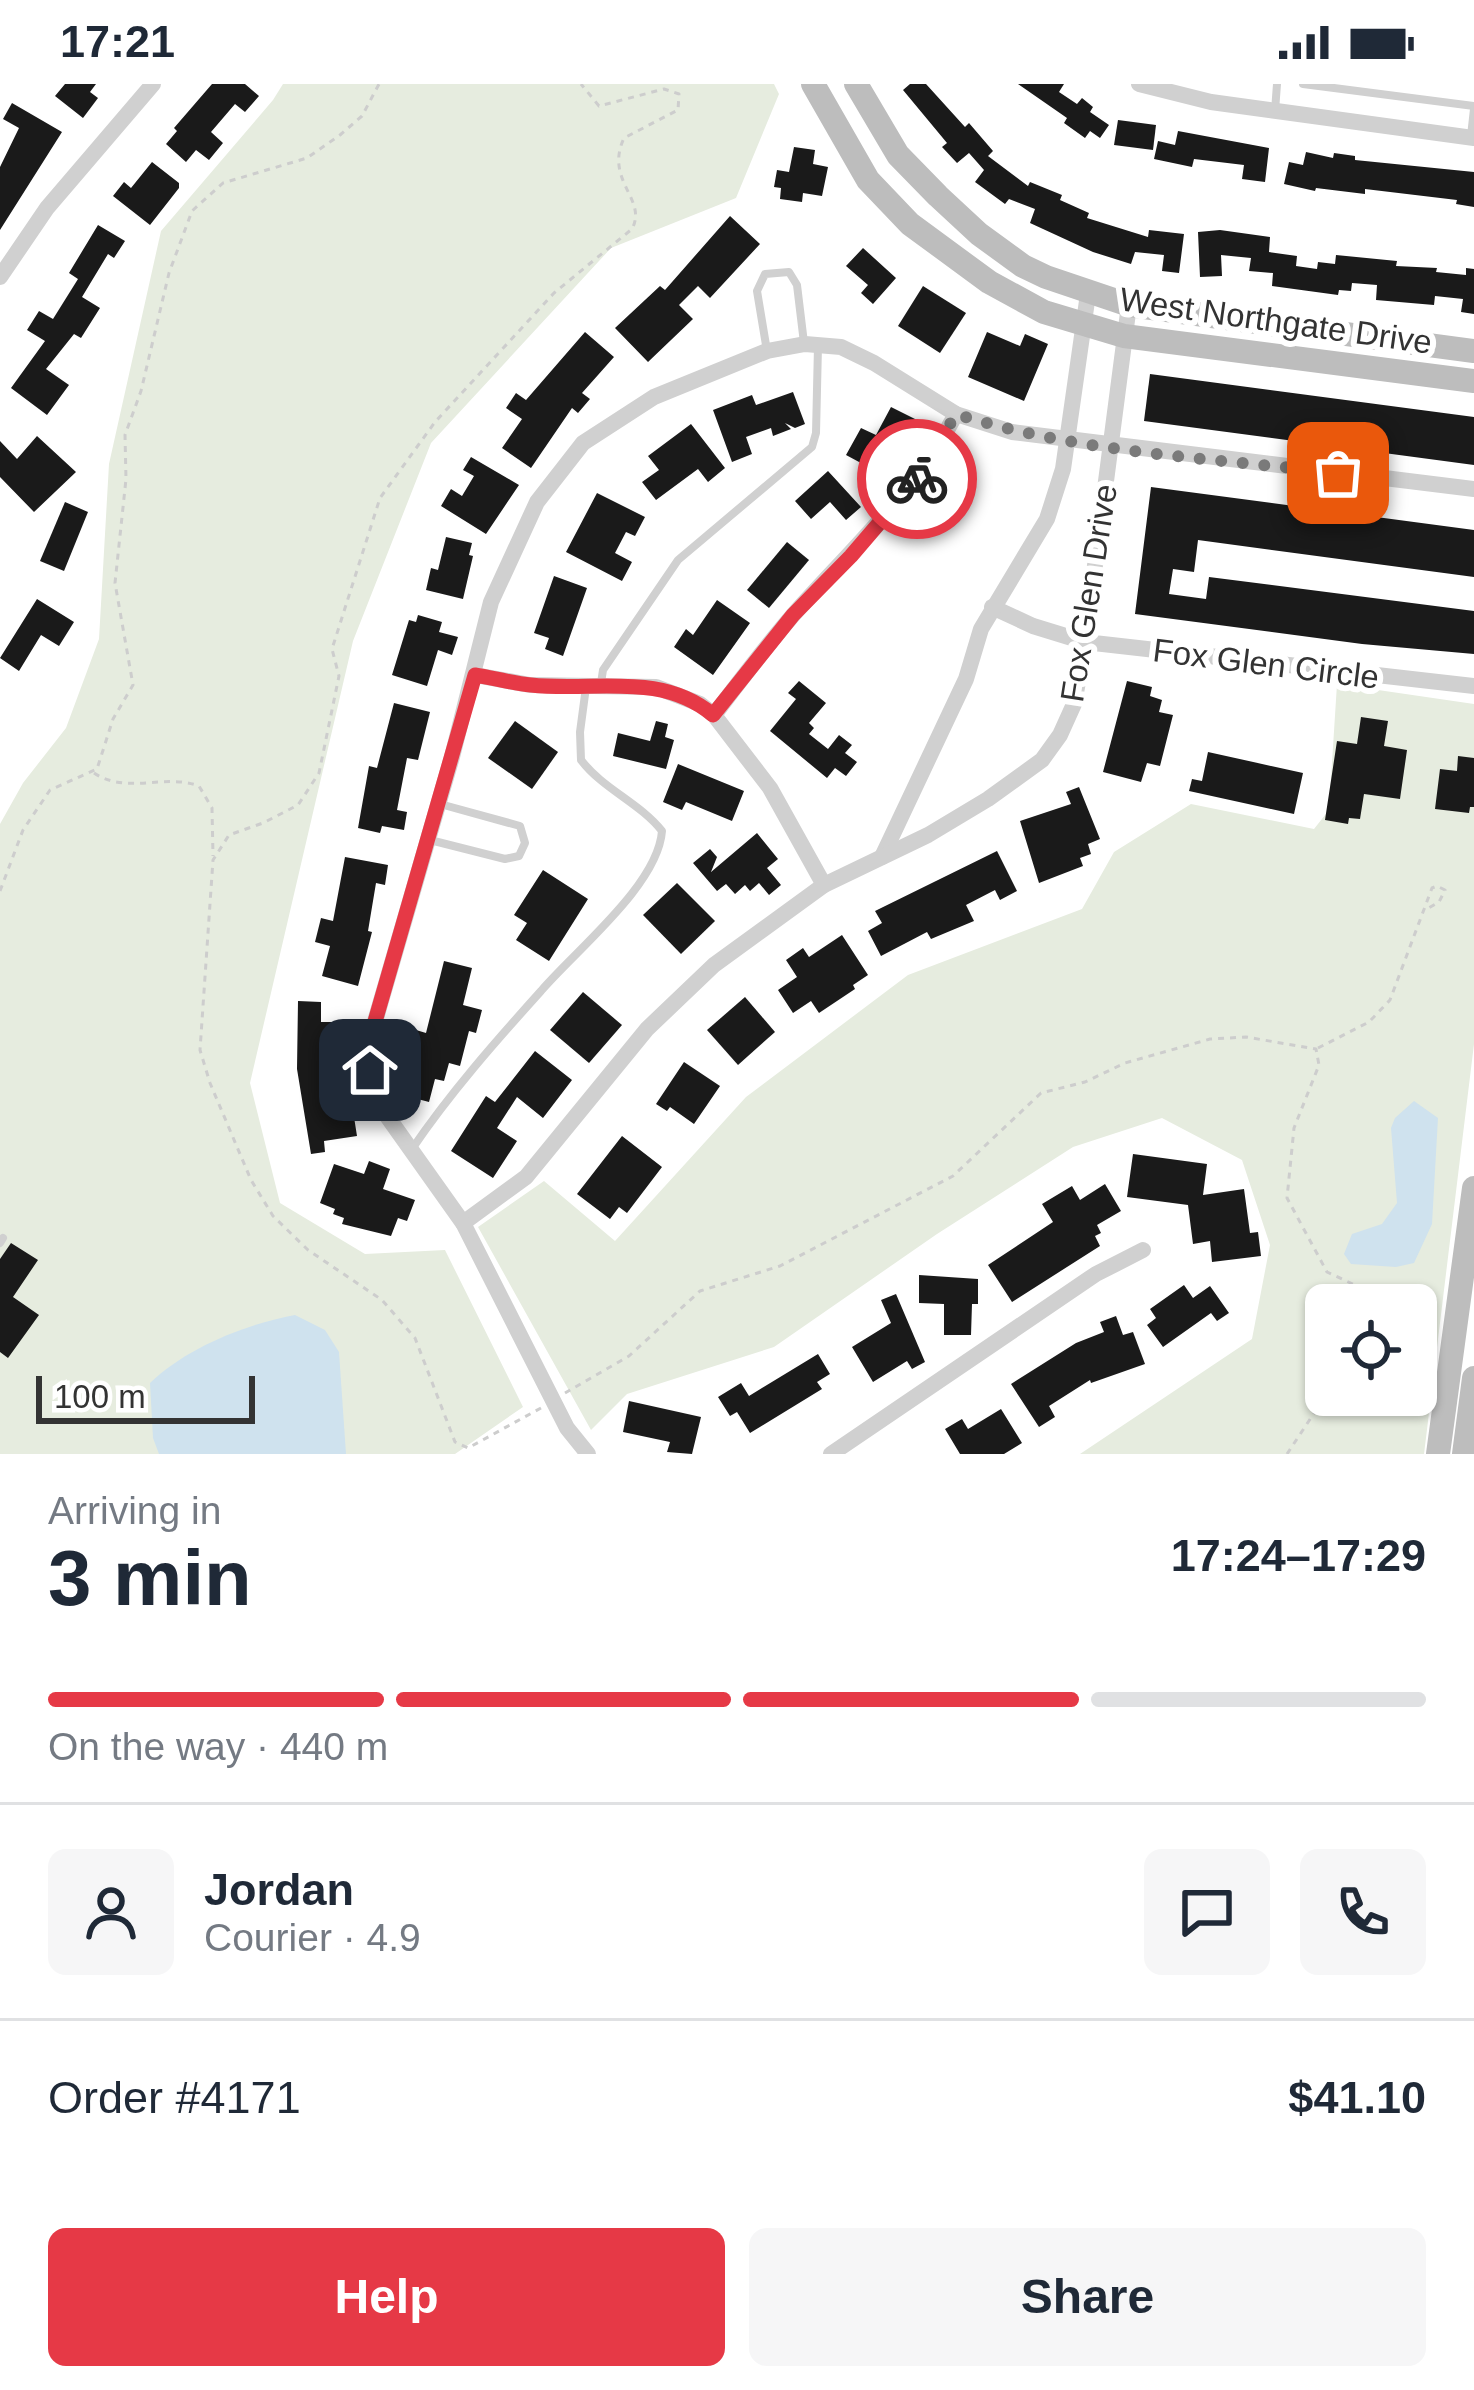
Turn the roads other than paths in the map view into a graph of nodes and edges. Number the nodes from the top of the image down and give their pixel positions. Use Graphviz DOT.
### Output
graph roads {
  1 [pos="153,84"];
  2 [pos="813,84"];
  3 [pos="856,84"];
  4 [pos="1139,84"];
  5 [pos="1277,84"];
  6 [pos="1303,84"];
  7 [pos="1474,108"];
  8 [pos="1274,111"];
  9 [pos="1472,137"];
  10 [pos="0,277"];
  11 [pos="1088,294"];
  12 [pos="1129,305"];
  13 [pos="1083,325"];
  14 [pos="1124,336"];
  15 [pos="811,344"];
  16 [pos="767,351"];
  17 [pos="1474,351"];
  18 [pos="1474,380"];
  19 [pos="956,414"];
  20 [pos="1068,441"];
  21 [pos="1111,446"];
  22 [pos="1474,489"];
  23 [pos="992,607"];
  24 [pos="1085,642"];
  25 [pos="475,675"];
  26 [pos="594,686"];
  27 [pos="1474,686"];
  28 [pos="713,715"];
  29 [pos="439,803"];
  30 [pos="428,840"];
  31 [pos="882,857"];
  32 [pos="824,885"];
  33 [pos="411,1150"];
  34 [pos="1474,1188"];
  35 [pos="463,1223"];
  36 [pos="1143,1250"];
  37 [pos="1474,1378"];
  38 [pos="588,1454"];
  39 [pos="831,1454"];
  40 [pos="1450,1454"];
  1 -- 10 [label="street"];
  2 -- 13 [label="main road, West Northgate Drive"];
  3 -- 11 [label="main road, West Northgate Drive"];
  4 -- 8 [label="street"];
  5 -- 8 [label="lane"];
  6 -- 7 [label="lane"];
  7 -- 9 [label="lane"];
  8 -- 9 [label="street"];
  11 -- 12 [label="main road, West Northgate Drive"];
  11 -- 13 [label="street, Fox Glen Drive"];
  12 -- 14 [label="street, Fox Glen Drive"];
  12 -- 17 [label="main road, West Northgate Drive"];
  13 -- 14 [label="main road, West Northgate Drive"];
  13 -- 20 [label="street, Fox Glen Drive"];
  14 -- 18 [label="main road, West Northgate Drive"];
  14 -- 21 [label="street, Fox Glen Drive"];
  15 -- 16 [label="street"];
  15 -- 16 [label="lane"];
  15 -- 19 [label="street"];
  15 -- 26 [label="lane"];
  16 -- 25 [label="street"];
  19 -- 20 [label="street"];
  19 -- 28 [label="street"];
  20 -- 21 [label="street"];
  20 -- 23 [label="street, Fox Glen Drive"];
  21 -- 22 [label="street"];
  21 -- 24 [label="street, Fox Glen Drive"];
  23 -- 24 [label="street, Fox Glen Circle"];
  23 -- 31 [label="street, Fox Glen Drive"];
  24 -- 27 [label="street, Fox Glen Circle"];
  24 -- 31 [label="street, Fox Glen Drive"];
  25 -- 26 [label="street"];
  25 -- 29 [label="street"];
  26 -- 28 [label="street"];
  26 -- 33 [label="lane"];
  28 -- 32 [label="street"];
  29 -- 30 [label="street"];
  29 -- 30 [label="lane"];
  30 -- 33 [label="street"];
  31 -- 32 [label="street, Fox Glen Drive"];
  32 -- 35 [label="street, Fox Glen Drive"];
  33 -- 35 [label="street"];
  34 -- 40 [label="main road"];
  35 -- 38 [label="street"];
  36 -- 39 [label="street"];
  37 -- 40 [label="main road"];
}
